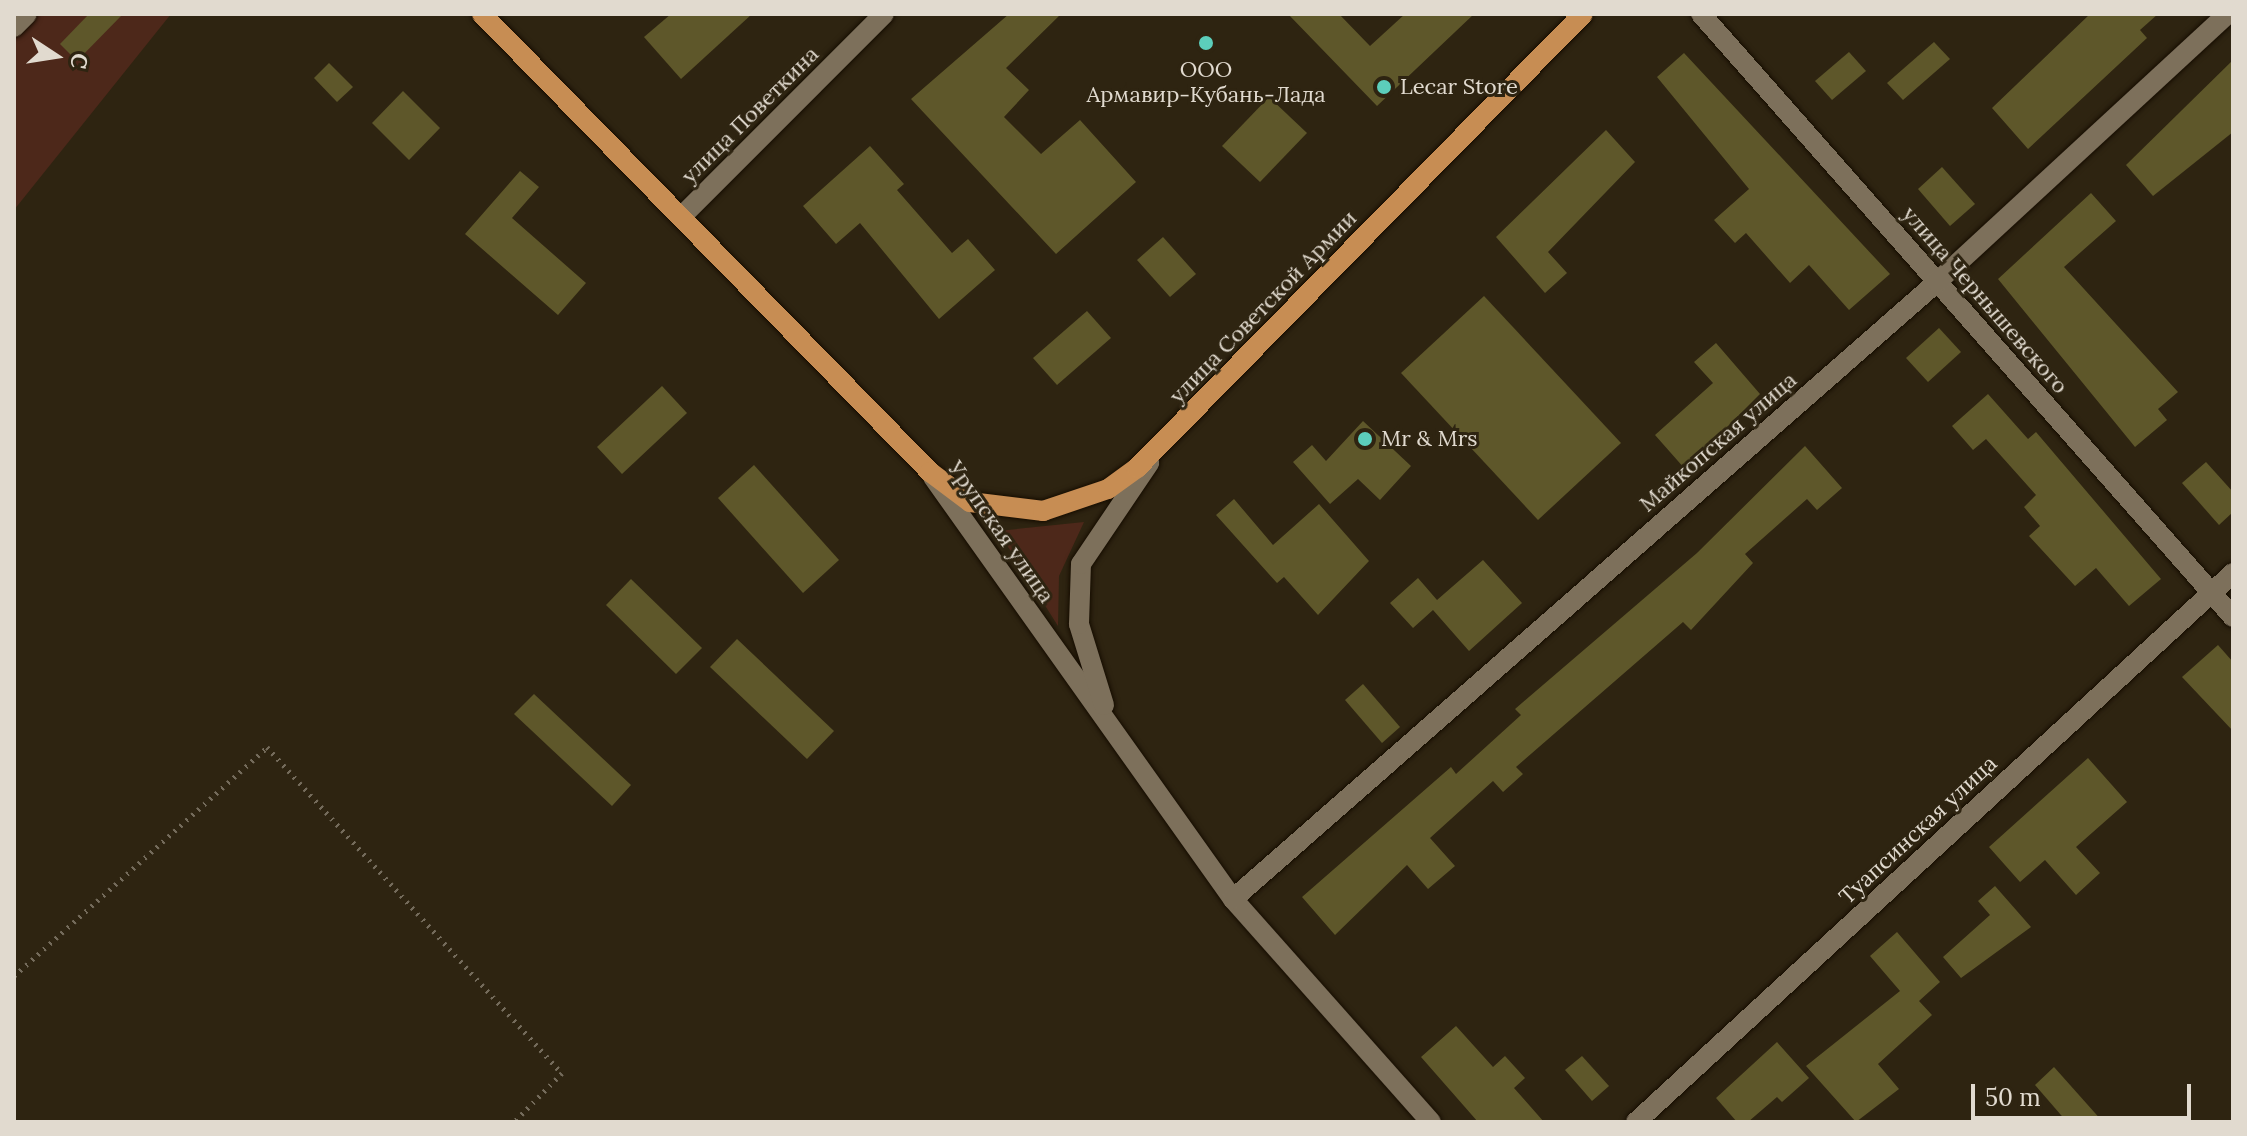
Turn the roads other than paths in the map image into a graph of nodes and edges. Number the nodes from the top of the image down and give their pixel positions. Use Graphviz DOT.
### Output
graph roads {
  1 [pos="27,14"];
  2 [pos="482,14"];
  3 [pos="884,14"];
  4 [pos="1583,14"];
  5 [pos="1701,14"];
  6 [pos="2227,14"];
  7 [pos="14,27"];
  8 [pos="683,215"];
  9 [pos="1937,282"];
  10 [pos="1170,436"];
  11 [pos="930,472"];
  12 [pos="2233,573"];
  13 [pos="2210,593"];
  14 [pos="2233,617"];
  15 [pos="1120,742"];
  16 [pos="1233,899"];
  17 [pos="1431,1122"];
  18 [pos="1636,1122"];
  1 -- 7 [label="street"];
  2 -- 8 [label="main road, Урупская улица"];
  3 -- 8 [label="street, улица Поветкина"];
  4 -- 10 [label="main road, улица Советской Армии"];
  5 -- 9 [label="street, улица Чернышевского"];
  6 -- 9 [label="street, Майкопская улица"];
  8 -- 11 [label="main road, Урупская улица"];
  9 -- 13 [label="street, улица Чернышевского"];
  9 -- 16 [label="street, Майкопская улица"];
  10 -- 11 [label="main road, улица Советской Армии"];
  10 -- 15 [label="street"];
  11 -- 15 [label="street, Урупская улица"];
  12 -- 13 [label="street, Туапсинская улица"];
  13 -- 14 [label="street, улица Чернышевского"];
  13 -- 18 [label="street, Туапсинская улица"];
  15 -- 16 [label="street, Урупская улица"];
  16 -- 17 [label="street, Урупская улица"];
}
